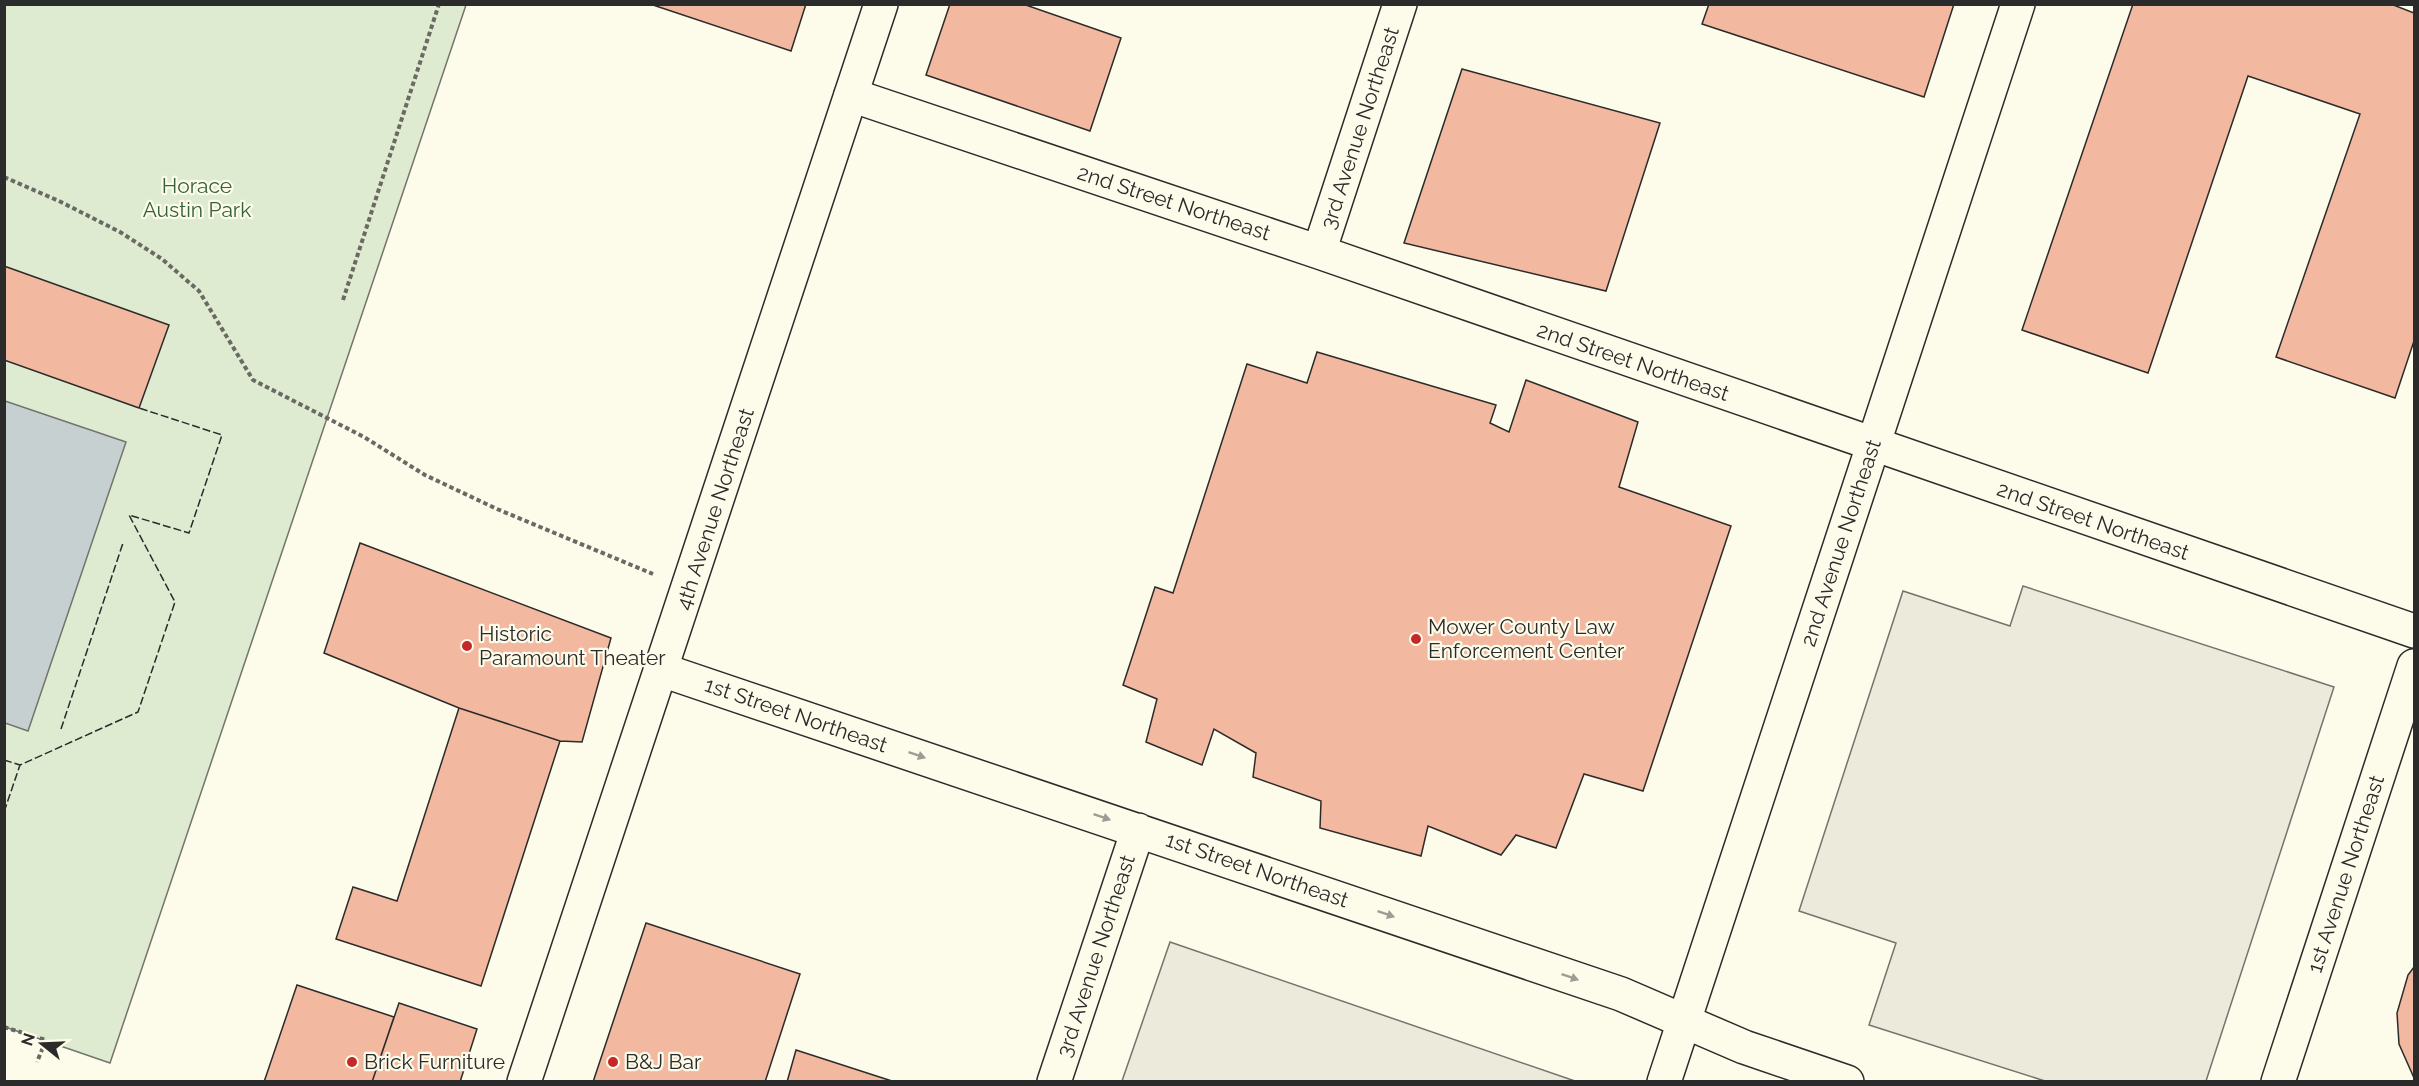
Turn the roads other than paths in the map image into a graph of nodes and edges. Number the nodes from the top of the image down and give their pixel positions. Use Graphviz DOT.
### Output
graph roads {
  1 [pos="881,4"];
  2 [pos="1400,4"];
  3 [pos="2018,4"];
  4 [pos="851,95"];
  5 [pos="1319,252"];
  6 [pos="1873,445"];
  7 [pos="2415,631"];
  8 [pos="2415,666"];
  9 [pos="662,670"];
  10 [pos="1138,830"];
  11 [pos="1684,1021"];
  12 [pos="524,1082"];
  13 [pos="1054,1082"];
  14 [pos="1664,1082"];
  15 [pos="1847,1082"];
  16 [pos="2278,1082"];
  1 -- 4 [label="street, 4th Avenue Northeast"];
  2 -- 5 [label="street, 3rd Avenue Northeast"];
  3 -- 6 [label="street, 2nd Avenue Northeast"];
  4 -- 5 [label="street, 2nd Street Northeast"];
  4 -- 9 [label="street, 4th Avenue Northeast"];
  5 -- 6 [label="street, 2nd Street Northeast"];
  6 -- 7 [label="street, 2nd Street Northeast"];
  6 -- 11 [label="street, 2nd Avenue Northeast"];
  8 -- 16 [label="street, 1st Avenue Northeast"];
  9 -- 10 [label="street, 1st Street Northeast, one-way"];
  9 -- 12 [label="street, 4th Avenue Northeast"];
  10 -- 11 [label="street, 1st Street Northeast, one-way"];
  10 -- 13 [label="street, 3rd Avenue Northeast"];
  11 -- 14 [label="street, 2nd Avenue Northeast"];
  11 -- 15 [label="street, 1st Street Northeast"];
}
